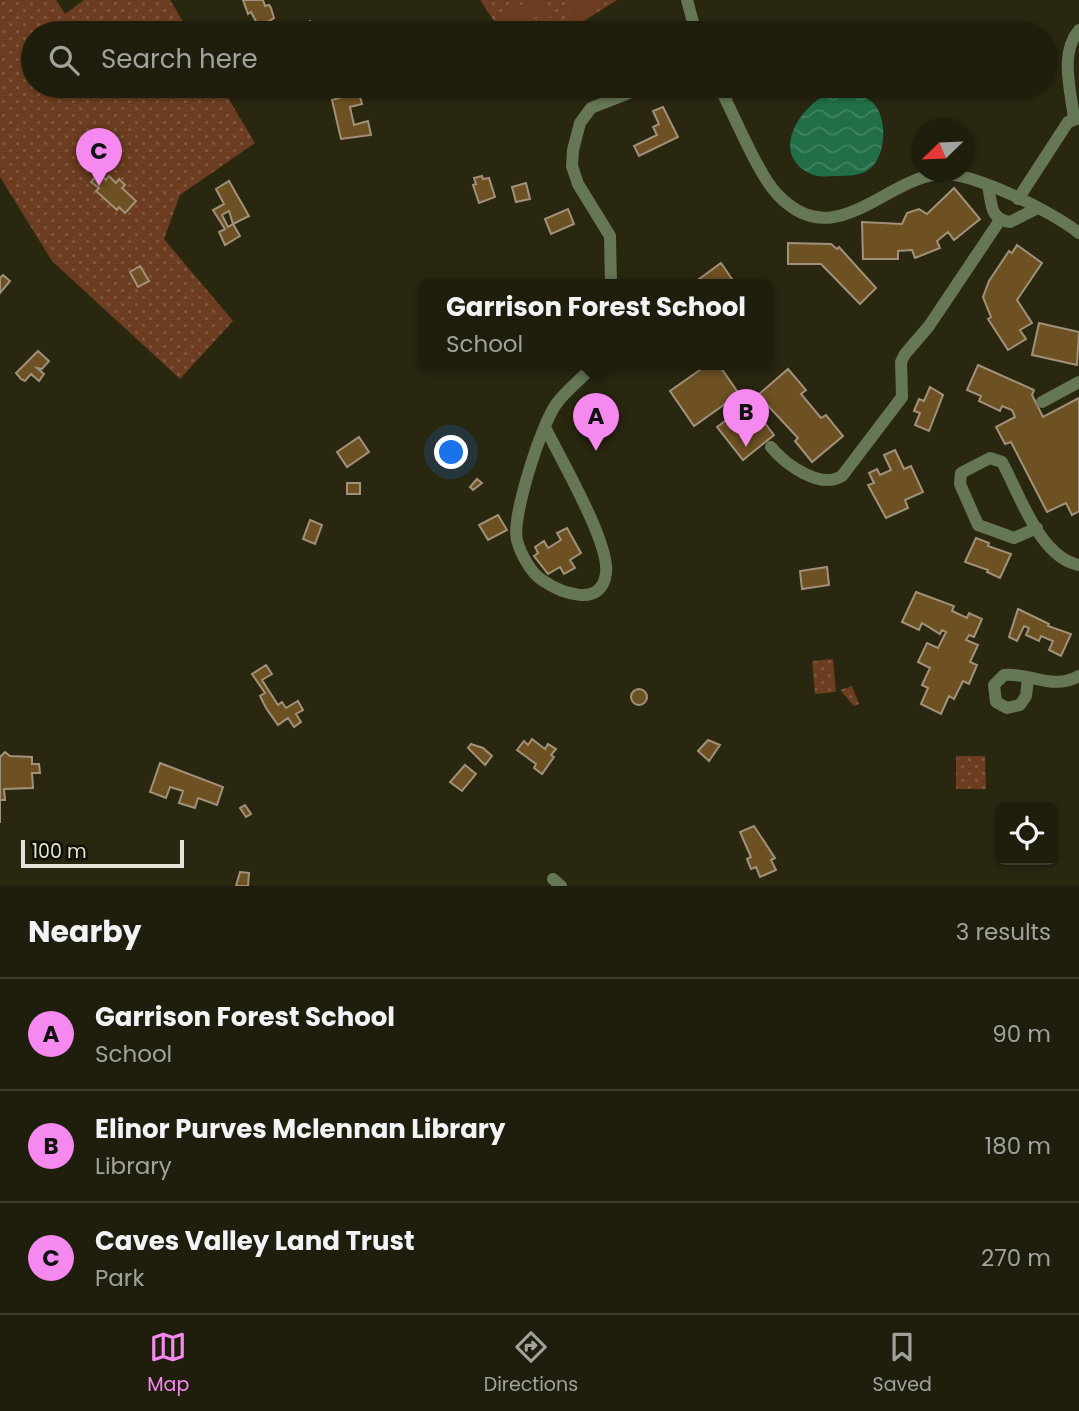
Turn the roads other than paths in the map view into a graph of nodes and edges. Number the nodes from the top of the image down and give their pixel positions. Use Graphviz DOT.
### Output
graph roads {
  1 [pos="687,0"];
  2 [pos="693,21"];
  3 [pos="1079,30"];
  4 [pos="617,98"];
  5 [pos="725,98"];
  6 [pos="1076,119"];
  7 [pos="988,186"];
  8 [pos="1018,199"];
  9 [pos="1038,208"];
  10 [pos="1000,220"];
  11 [pos="1079,233"];
  12 [pos="611,279"];
  13 [pos="589,370"];
  14 [pos="1079,383"];
  15 [pos="1042,402"];
  16 [pos="545,427"];
  17 [pos="771,447"];
  18 [pos="1037,528"];
  19 [pos="1079,565"];
  20 [pos="1079,676"];
  21 [pos="1028,679"];
  1 -- 2 [label="street"];
  3 -- 6 [label="street"];
  4 -- 12 [label="street"];
  5 -- 7 [label="street"];
  6 -- 8 [label="street"];
  7 -- 8 [label="street"];
  7 -- 10 [label="street"];
  8 -- 9 [label="street"];
  9 -- 10 [label="street"];
  9 -- 11 [label="street"];
  10 -- 17 [label="street"];
  13 -- 16 [label="street"];
  14 -- 15 [label="street"];
  16 -- 16 [label="street"];
  18 -- 18 [label="street"];
  18 -- 19 [label="street"];
  20 -- 21 [label="street"];
}
